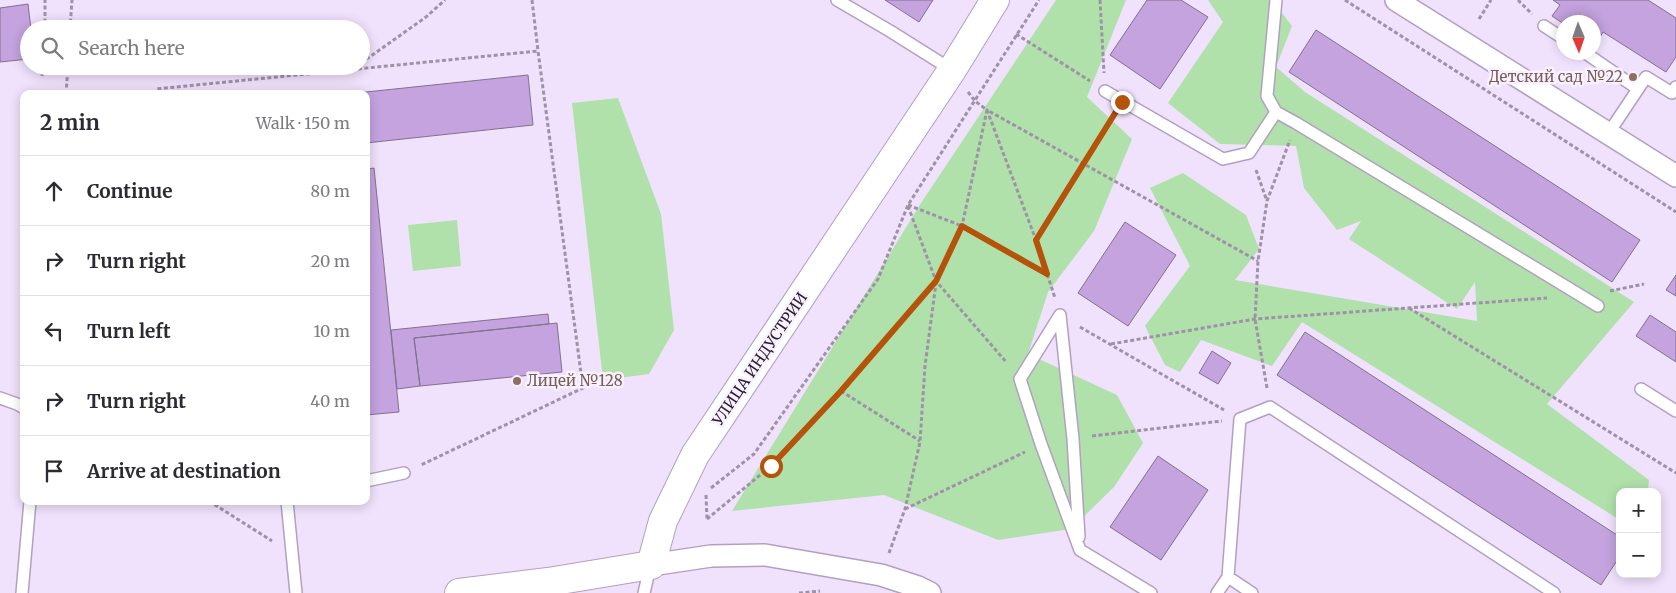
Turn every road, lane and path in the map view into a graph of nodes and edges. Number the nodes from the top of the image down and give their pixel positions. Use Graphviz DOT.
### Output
graph roads {
  1 [pos="45,0"];
  2 [pos="72,0"];
  3 [pos="445,0"];
  4 [pos="532,0"];
  5 [pos="837,0"];
  6 [pos="995,0"];
  7 [pos="1039,0"];
  8 [pos="1100,0"];
  9 [pos="1276,0"];
  10 [pos="1345,0"];
  11 [pos="1396,0"];
  12 [pos="1491,0"];
  13 [pos="1479,19"];
  14 [pos="45,20"];
  15 [pos="71,20"];
  16 [pos="1544,26"];
  17 [pos="1016,34"];
  18 [pos="1556,34"];
  19 [pos="538,51"];
  20 [pos="370,57"];
  21 [pos="1596,60"];
  22 [pos="370,67"];
  23 [pos="952,70"];
  24 [pos="67,75"];
  25 [pos="294,75"];
  26 [pos="1676,87"];
  27 [pos="1638,88"];
  28 [pos="66,90"];
  29 [pos="156,90"];
  30 [pos="1105,91"];
  31 [pos="975,101"];
  32 [pos="1122,102"];
  33 [pos="987,110"];
  34 [pos="1276,112"];
  35 [pos="1296,123"];
  36 [pos="1608,134"];
  37 [pos="1249,153"];
  38 [pos="1083,164"];
  39 [pos="1676,176"];
  40 [pos="1267,201"];
  41 [pos="908,205"];
  42 [pos="1676,212"];
  43 [pos="962,226"];
  44 [pos="1036,240"];
  45 [pos="1258,261"];
  46 [pos="1047,274"];
  47 [pos="936,281"];
  48 [pos="1644,284"];
  49 [pos="1583,296"];
  50 [pos="1598,306"];
  51 [pos="1409,308"];
  52 [pos="1060,315"];
  53 [pos="1255,319"];
  54 [pos="1111,344"];
  55 [pos="1020,379"];
  56 [pos="1642,389"];
  57 [pos="841,391"];
  58 [pos="0,398"];
  59 [pos="20,406"];
  60 [pos="1270,407"];
  61 [pos="1676,411"];
  62 [pos="1240,419"];
  63 [pos="920,442"];
  64 [pos="404,473"];
  65 [pos="1676,473"];
  66 [pos="370,479"];
  67 [pos="30,505"];
  68 [pos="215,505"];
  69 [pos="288,505"];
  70 [pos="1080,550"];
  71 [pos="291,553"];
  72 [pos="651,565"];
  73 [pos="881,575"];
  74 [pos="1228,577"];
  75 [pos="826,590"];
  76 [pos="921,591"];
  77 [pos="22,593"];
  78 [pos="296,593"];
  79 [pos="459,593"];
  80 [pos="644,593"];
  81 [pos="799,593"];
  82 [pos="1151,593"];
  83 [pos="1217,593"];
  84 [pos="1252,593"];
  85 [pos="1554,593"];
  1 -- 14 [label="path"];
  2 -- 15 [label="path"];
  3 -- 20 [label="path"];
  4 -- 19 [label="path"];
  5 -- 23 [label="lane"];
  6 -- 23 [label="street, УЛИЦА ИНДУСТРИИ"];
  7 -- 17 [label="path"];
  8 -- 30 [label="path"];
  9 -- 34 [label="lane"];
  10 -- 42 [label="path"];
  11 -- 36 [label="street"];
  12 -- 13 [label="path"];
  16 -- 18 [label="lane"];
  17 -- 30 [label="path"];
  17 -- 31 [label="path"];
  19 -- 22 [label="path"];
  19 -- 64 [label="path"];
  21 -- 27 [label="lane"];
  23 -- 31 [label="path"];
  23 -- 72 [label="street, УЛИЦА ИНДУСТРИИ"];
  24 -- 28 [label="path"];
  25 -- 29 [label="path"];
  26 -- 27 [label="lane"];
  27 -- 36 [label="lane"];
  30 -- 32 [label="lane"];
  31 -- 33 [label="path"];
  31 -- 41 [label="path"];
  32 -- 37 [label="lane"];
  32 -- 38 [label="path"];
  33 -- 38 [label="path"];
  33 -- 43 [label="path"];
  33 -- 44 [label="path"];
  34 -- 35 [label="lane"];
  34 -- 37 [label="lane"];
  35 -- 40 [label="path"];
  35 -- 49 [label="lane"];
  36 -- 39 [label="street"];
  37 -- 40 [label="path"];
  38 -- 44 [label="path"];
  38 -- 45 [label="path"];
  40 -- 45 [label="path"];
  41 -- 43 [label="path"];
  41 -- 47 [label="path"];
  41 -- 57 [label="path"];
  43 -- 46 [label="path"];
  43 -- 47 [label="path"];
  44 -- 46 [label="path"];
  45 -- 53 [label="path"];
  46 -- 52 [label="path"];
  47 -- 55 [label="path"];
  47 -- 57 [label="path"];
  47 -- 63 [label="path"];
  48 -- 49 [label="path"];
  49 -- 50 [label="lane"];
  49 -- 51 [label="path"];
  51 -- 53 [label="path"];
  51 -- 65 [label="path"];
  52 -- 54 [label="path"];
  52 -- 55 [label="lane"];
  52 -- 70 [label="lane"];
  53 -- 54 [label="path"];
  53 -- 60 [label="path"];
  54 -- 62 [label="path"];
  55 -- 70 [label="lane"];
  56 -- 61 [label="lane"];
  57 -- 63 [label="path"];
  58 -- 59 [label="lane"];
  60 -- 62 [label="lane"];
  60 -- 85 [label="lane"];
  62 -- 74 [label="lane"];
  63 -- 73 [label="path"];
  64 -- 66 [label="lane"];
  67 -- 77 [label="lane"];
  68 -- 71 [label="path"];
  69 -- 71 [label="lane"];
  70 -- 82 [label="lane"];
  71 -- 78 [label="lane"];
  72 -- 73 [label="street"];
  72 -- 79 [label="street"];
  72 -- 80 [label="lane"];
  73 -- 76 [label="street"];
  74 -- 83 [label="lane"];
  74 -- 84 [label="lane"];
  75 -- 81 [label="path"];
}
